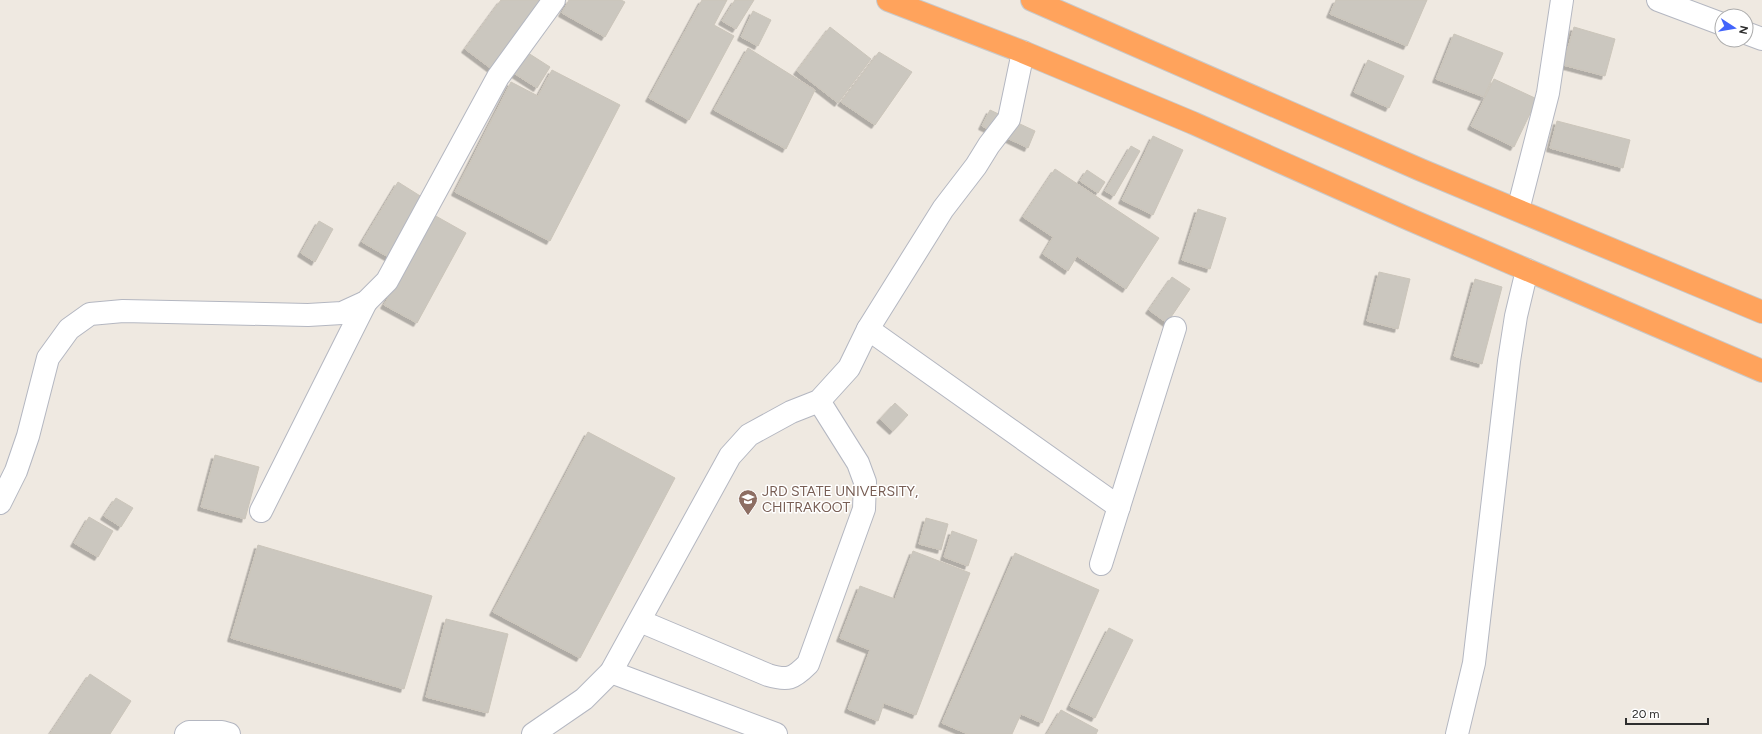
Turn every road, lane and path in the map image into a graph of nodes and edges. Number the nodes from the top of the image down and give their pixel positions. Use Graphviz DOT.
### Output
graph roads {
  1 [pos="554,0"];
  2 [pos="888,0"];
  3 [pos="1032,0"];
  4 [pos="1562,0"];
  5 [pos="1658,0"];
  6 [pos="1714,21"];
  7 [pos="1023,52"];
  8 [pos="1518,210"];
  9 [pos="1527,270"];
  10 [pos="366,302"];
  11 [pos="1762,312"];
  12 [pos="1175,328"];
  13 [pos="868,329"];
  14 [pos="1762,371"];
  15 [pos="819,402"];
  16 [pos="0,503"];
  17 [pos="1119,507"];
  18 [pos="261,510"];
  19 [pos="1101,564"];
  20 [pos="640,622"];
  21 [pos="611,672"];
  22 [pos="186,734"];
  23 [pos="229,734"];
  24 [pos="533,734"];
  25 [pos="776,734"];
  26 [pos="1457,734"];
  1 -- 10 [label="street"];
  2 -- 7 [label="highway"];
  3 -- 8 [label="highway"];
  4 -- 8 [label="street"];
  5 -- 6 [label="street"];
  7 -- 9 [label="highway"];
  7 -- 13 [label="street"];
  8 -- 11 [label="highway"];
  9 -- 14 [label="highway"];
  9 -- 26 [label="street"];
  10 -- 16 [label="street"];
  10 -- 18 [label="street"];
  12 -- 17 [label="street"];
  13 -- 15 [label="street"];
  13 -- 17 [label="street"];
  15 -- 20 [label="street"];
  15 -- 20 [label="street"];
  17 -- 19 [label="street"];
  20 -- 21 [label="street"];
  21 -- 24 [label="street"];
  21 -- 25 [label="street"];
  22 -- 23 [label="street"];
}
